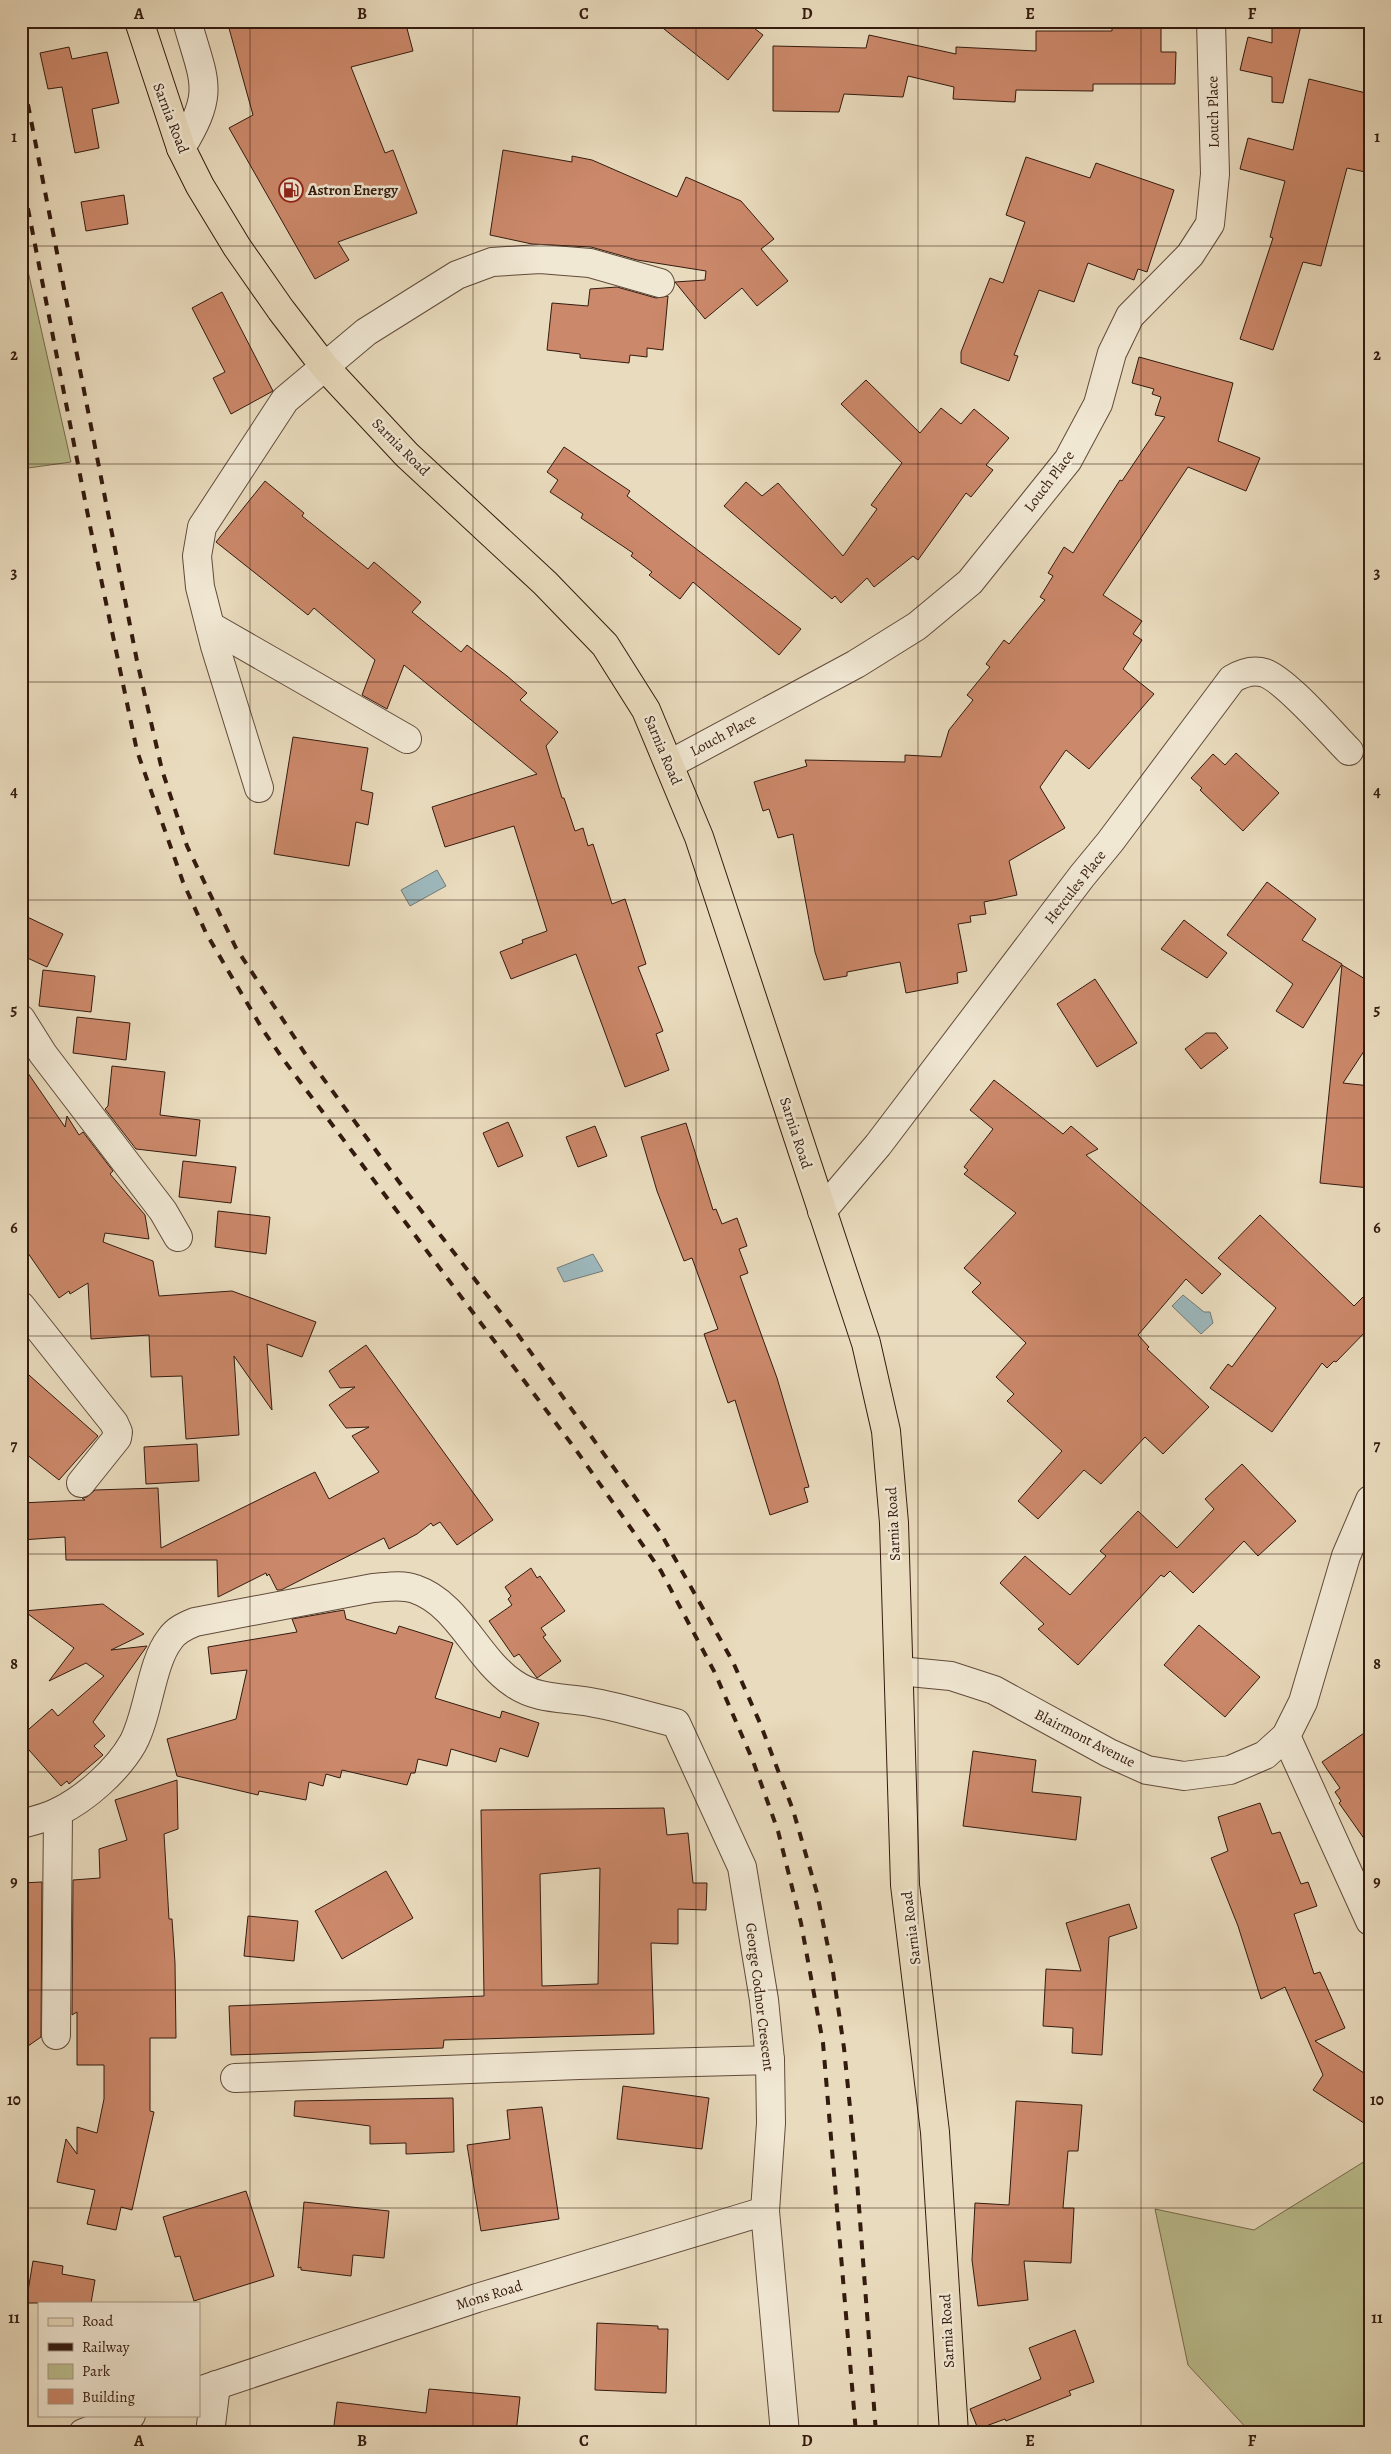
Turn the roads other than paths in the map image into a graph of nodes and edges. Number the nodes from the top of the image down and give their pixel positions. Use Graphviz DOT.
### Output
graph roads {
  1 [pos="138,21"];
  2 [pos="187,21"];
  3 [pos="1211,21"];
  4 [pos="181,148"];
  5 [pos="660,283"];
  6 [pos="324,366"];
  7 [pos="210,626"];
  8 [pos="407,739"];
  9 [pos="1349,752"];
  10 [pos="670,764"];
  11 [pos="259,788"];
  12 [pos="21,1019"];
  13 [pos="822,1211"];
  14 [pos="178,1237"];
  15 [pos="21,1306"];
  16 [pos="82,1483"];
  17 [pos="1370,1500"];
  18 [pos="899,1671"];
  19 [pos="1286,1736"];
  20 [pos="58,1812"];
  21 [pos="21,1824"];
  22 [pos="1370,1921"];
  23 [pos="56,2035"];
  24 [pos="770,2060"];
  25 [pos="235,2078"];
  26 [pos="765,2211"];
  27 [pos="207,2388"];
  28 [pos="128,2416"];
  29 [pos="83,2433"];
  30 [pos="210,2433"];
  31 [pos="785,2433"];
  32 [pos="954,2433"];
  1 -- 4 [label="main road, Sarnia Road"];
  2 -- 4 [label="street"];
  3 -- 10 [label="street, Louch Place"];
  4 -- 6 [label="main road, Sarnia Road"];
  5 -- 6 [label="street"];
  6 -- 7 [label="street"];
  6 -- 10 [label="main road, Sarnia Road"];
  7 -- 8 [label="street"];
  7 -- 11 [label="street"];
  9 -- 13 [label="street, Hercules Place"];
  10 -- 13 [label="main road, Sarnia Road"];
  12 -- 14 [label="street"];
  13 -- 18 [label="main road, Sarnia Road"];
  15 -- 16 [label="street"];
  17 -- 19 [label="street, Blairmont Avenue"];
  18 -- 19 [label="street, Blairmont Avenue"];
  18 -- 32 [label="main road, Sarnia Road"];
  19 -- 22 [label="street"];
  20 -- 21 [label="street"];
  20 -- 23 [label="street"];
  20 -- 24 [label="street, George Codnor Crescent"];
  24 -- 25 [label="street"];
  24 -- 26 [label="street, George Codnor Crescent"];
  26 -- 27 [label="street, Mons Road"];
  26 -- 31 [label="street, George Codnor Crescent"];
  27 -- 30 [label="street, Mons Road"];
  28 -- 29 [label="street"];
}
